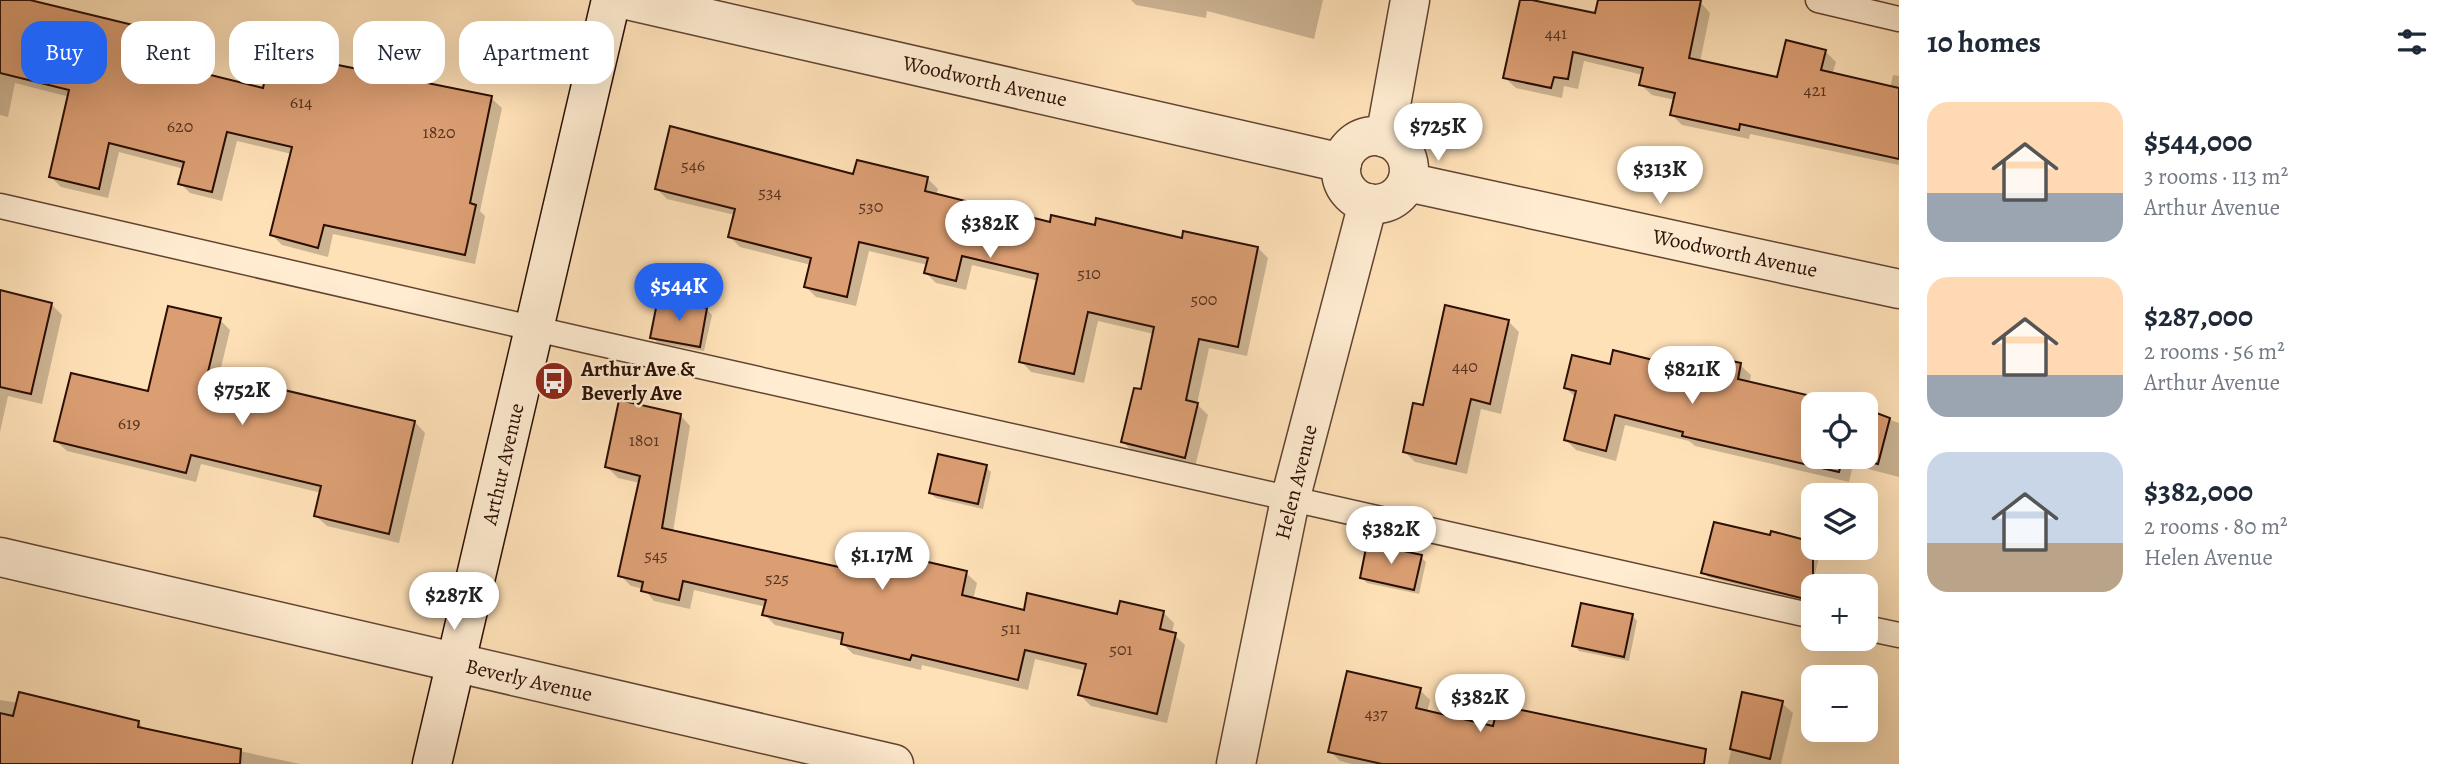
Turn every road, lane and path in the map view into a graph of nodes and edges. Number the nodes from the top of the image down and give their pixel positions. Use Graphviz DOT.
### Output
graph roads {
  1 [pos="611,0"];
  2 [pos="627,0"];
  3 [pos="1410,0"];
  4 [pos="1818,0"];
  5 [pos="1899,19"];
  6 [pos="1385,138"];
  7 [pos="1342,163"];
  8 [pos="1408,182"];
  9 [pos="1368,203"];
  10 [pos="0,206"];
  11 [pos="1899,289"];
  12 [pos="534,329"];
  13 [pos="1290,500"];
  14 [pos="0,557"];
  15 [pos="1801,613"];
  16 [pos="1878,631"];
  17 [pos="1899,635"];
  18 [pos="456,663"];
  19 [pos="432,764"];
  20 [pos="894,764"];
  21 [pos="1236,764"];
  1 -- 12 [label="street, Arthur Avenue"];
  2 -- 7 [label="street, Woodworth Avenue"];
  3 -- 6 [label="street"];
  4 -- 5 [label="lane"];
  6 -- 7 [label="street"];
  6 -- 8 [label="street"];
  7 -- 9 [label="street"];
  8 -- 9 [label="street"];
  8 -- 11 [label="street, Woodworth Avenue"];
  9 -- 13 [label="street, Helen Avenue"];
  10 -- 12 [label="lane"];
  12 -- 13 [label="lane"];
  12 -- 18 [label="street, Arthur Avenue"];
  13 -- 15 [label="lane"];
  13 -- 21 [label="street, Helen Avenue"];
  14 -- 18 [label="street, Beverly Avenue"];
  16 -- 17 [label="lane"];
  18 -- 19 [label="street, Arthur Avenue"];
  18 -- 20 [label="street, Beverly Avenue"];
}
